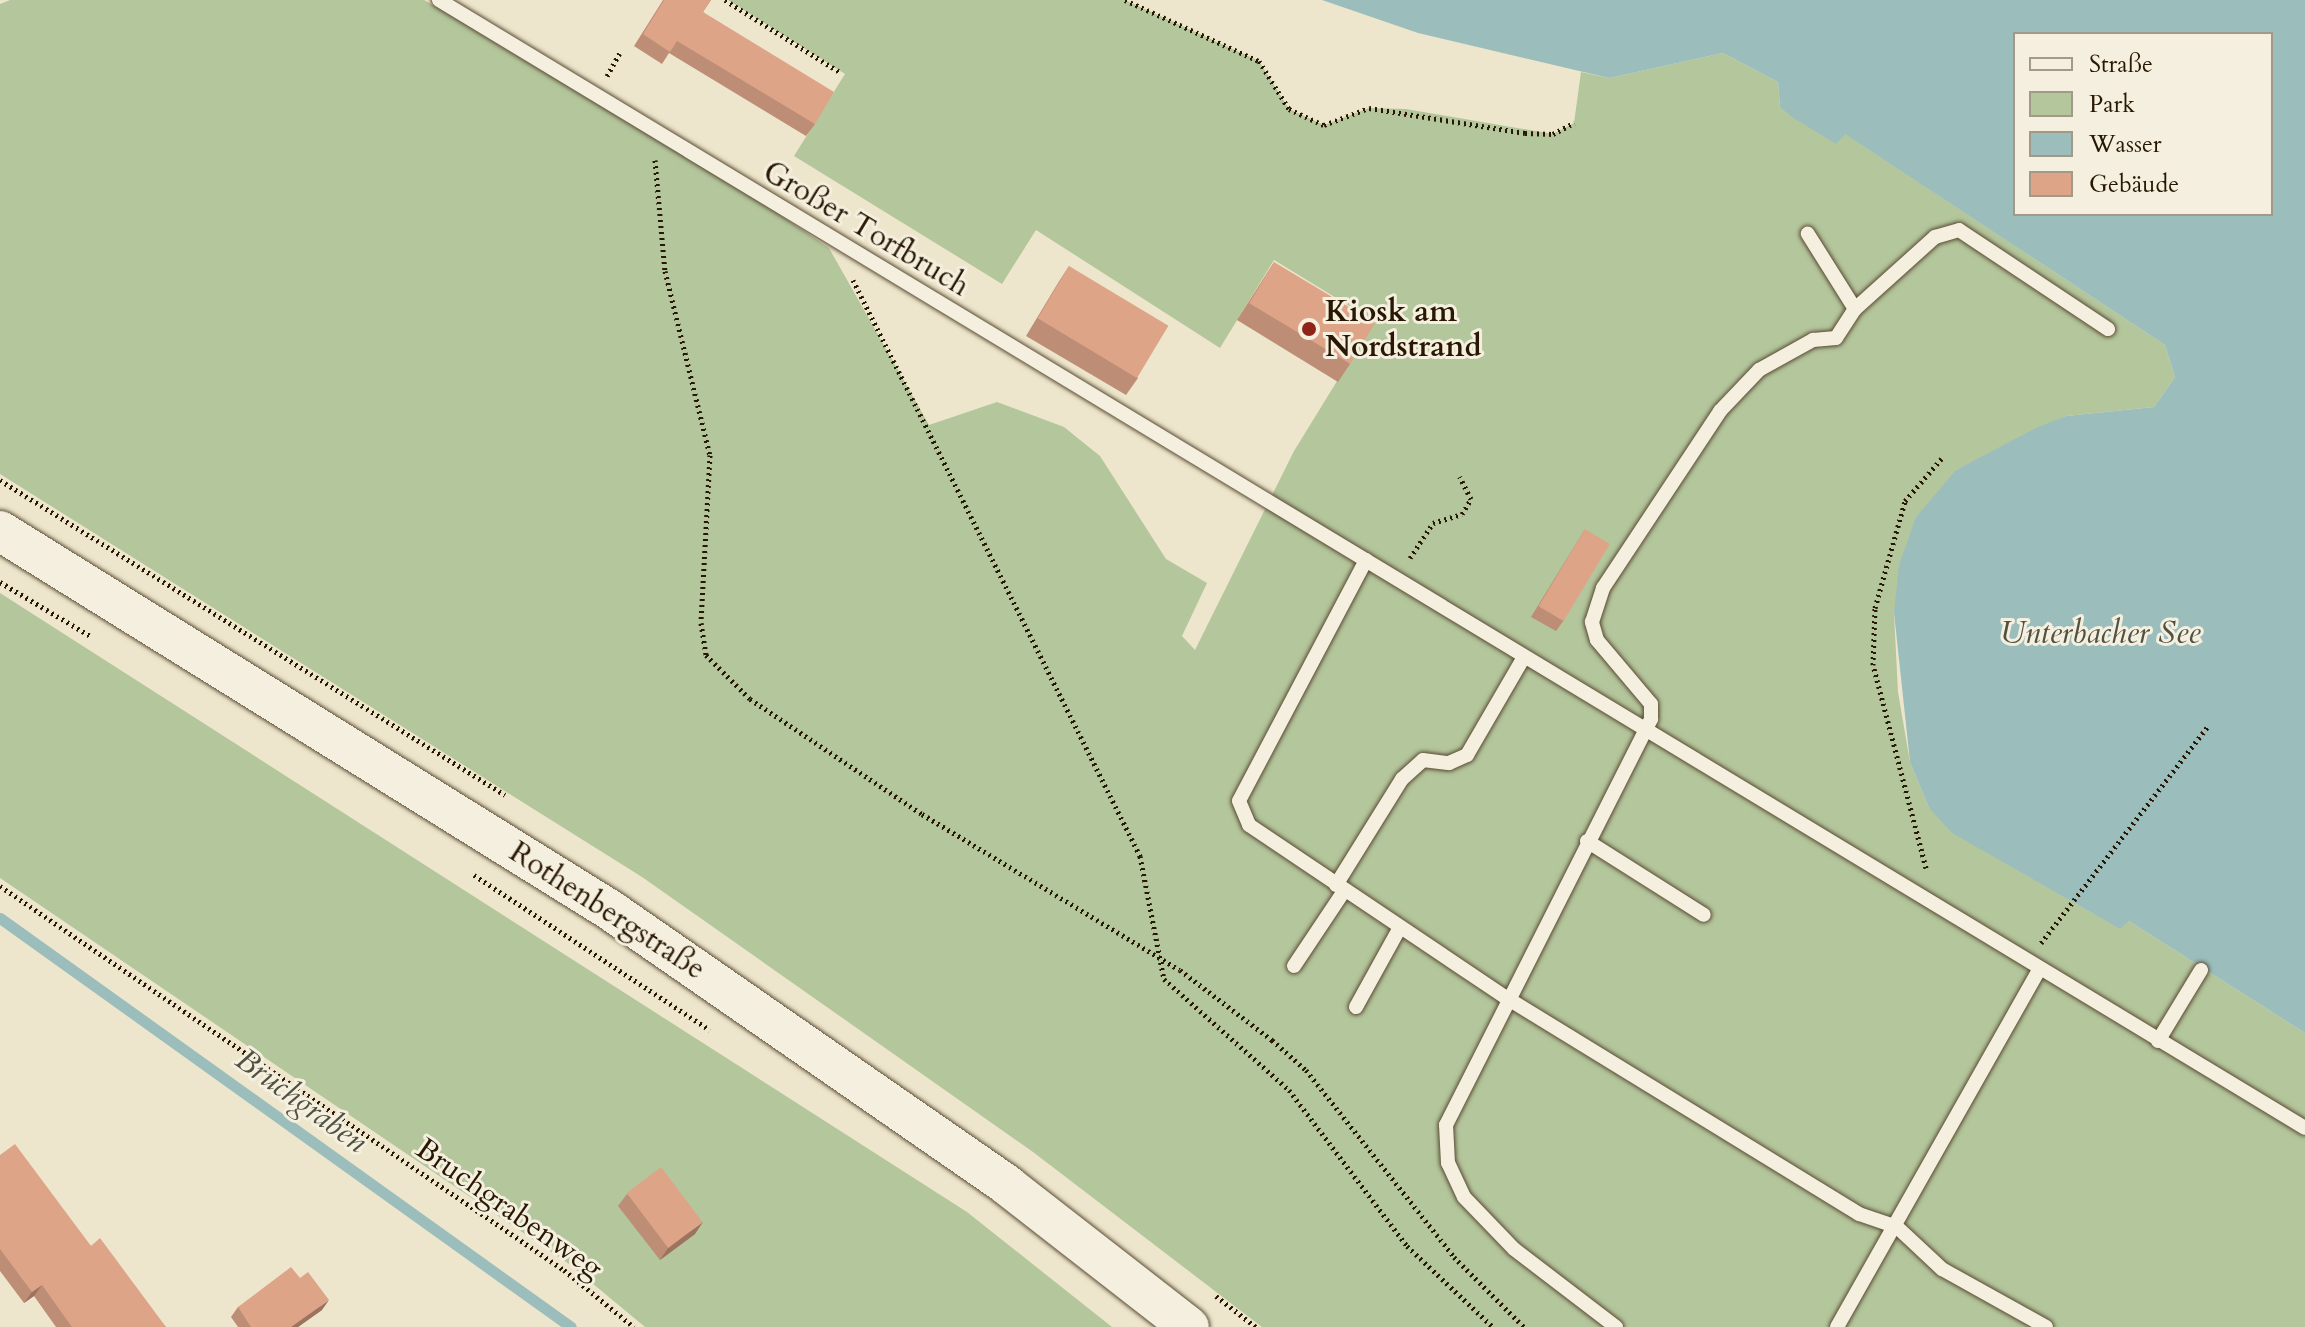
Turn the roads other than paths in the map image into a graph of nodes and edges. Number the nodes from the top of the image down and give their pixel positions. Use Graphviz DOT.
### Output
graph roads {
  1 [pos="439,0"];
  2 [pos="1808,234"];
  3 [pos="1855,309"];
  4 [pos="2108,329"];
  5 [pos="0,531"];
  6 [pos="1366,560"];
  7 [pos="1524,657"];
  8 [pos="1645,731"];
  9 [pos="1587,841"];
  10 [pos="1340,888"];
  11 [pos="1704,915"];
  12 [pos="1399,929"];
  13 [pos="1294,966"];
  14 [pos="2034,966"];
  15 [pos="2201,970"];
  16 [pos="1505,997"];
  17 [pos="1356,1007"];
  18 [pos="2158,1041"];
  19 [pos="2305,1128"];
  20 [pos="1897,1227"];
  21 [pos="1189,1327"];
  22 [pos="1616,1327"];
  23 [pos="1837,1327"];
  24 [pos="2046,1327"];
  1 -- 6 [label="lane, Großer Torfbruch"];
  2 -- 3 [label="lane"];
  3 -- 4 [label="lane"];
  3 -- 8 [label="lane"];
  5 -- 21 [label="main road, Rothenbergstraße"];
  6 -- 7 [label="lane, Großer Torfbruch"];
  6 -- 10 [label="lane"];
  7 -- 8 [label="lane, Großer Torfbruch"];
  7 -- 10 [label="lane"];
  8 -- 9 [label="lane"];
  8 -- 14 [label="lane, Großer Torfbruch"];
  9 -- 11 [label="lane"];
  9 -- 16 [label="lane"];
  10 -- 12 [label="lane"];
  10 -- 13 [label="lane"];
  12 -- 16 [label="lane"];
  12 -- 17 [label="lane"];
  14 -- 18 [label="lane, Großer Torfbruch"];
  14 -- 20 [label="lane"];
  15 -- 18 [label="lane"];
  16 -- 20 [label="lane"];
  16 -- 22 [label="lane"];
  18 -- 19 [label="lane, Großer Torfbruch"];
  20 -- 23 [label="lane"];
  20 -- 24 [label="lane"];
}
